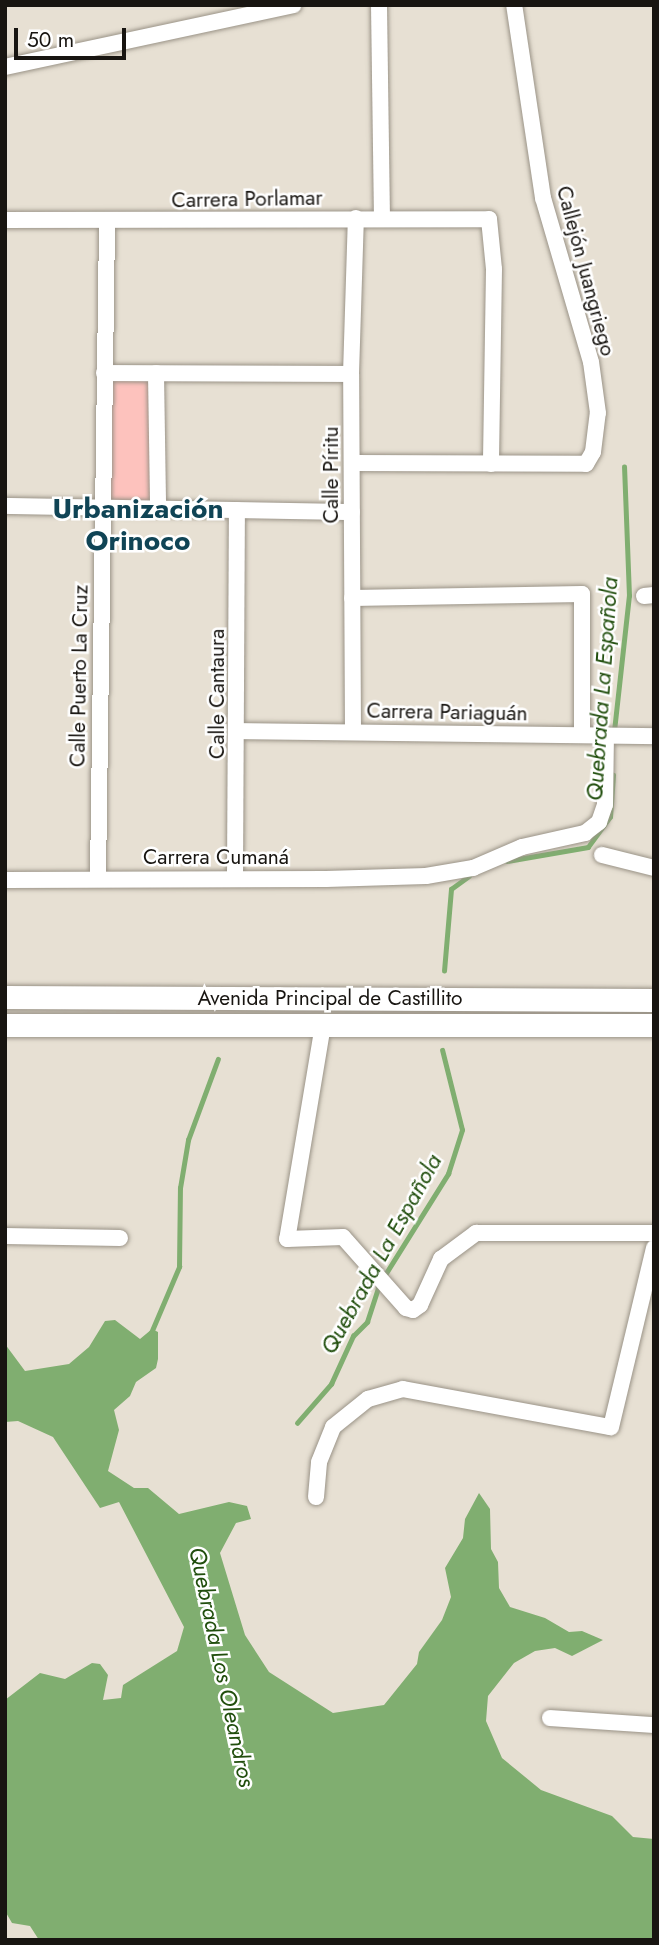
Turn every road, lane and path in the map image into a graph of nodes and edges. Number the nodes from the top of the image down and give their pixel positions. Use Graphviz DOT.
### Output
graph roads {
  1 [pos="379,5"];
  2 [pos="514,5"];
  3 [pos="288,6"];
  4 [pos="5,67"];
  5 [pos="356,218"];
  6 [pos="382,218"];
  7 [pos="5,220"];
  8 [pos="107,223"];
  9 [pos="104,373"];
  10 [pos="156,373"];
  11 [pos="351,374"];
  12 [pos="352,463"];
  13 [pos="491,464"];
  14 [pos="5,506"];
  15 [pos="102,507"];
  16 [pos="158,507"];
  17 [pos="237,510"];
  18 [pos="352,512"];
  19 [pos="352,598"];
  20 [pos="239,731"];
  21 [pos="352,732"];
  22 [pos="582,735"];
  23 [pos="613,735"];
  24 [pos="654,736"];
  25 [pos="602,855"];
  26 [pos="654,868"];
  27 [pos="235,877"];
  28 [pos="98,878"];
  29 [pos="5,880"];
  30 [pos="5,997"];
  31 [pos="654,1000"];
  32 [pos="5,1025"];
  33 [pos="323,1025"];
  34 [pos="654,1025"];
  35 [pos="654,1233"];
  36 [pos="5,1236"];
  37 [pos="120,1238"];
  38 [pos="654,1248"];
  39 [pos="316,1497"];
  40 [pos="550,1718"];
  41 [pos="654,1725"];
  1 -- 6 [label="street"];
  2 -- 13 [label="street, Callejón Juangriego"];
  3 -- 4 [label="street"];
  5 -- 6 [label="street, Carrera Porlamar"];
  5 -- 8 [label="street, Carrera Porlamar"];
  5 -- 11 [label="street, Calle Píritu"];
  6 -- 13 [label="street, Carrera Porlamar"];
  7 -- 8 [label="street, Carrera Porlamar"];
  8 -- 9 [label="street, Calle Puerto La Cruz"];
  9 -- 10 [label="street"];
  9 -- 15 [label="street, Calle Puerto La Cruz"];
  10 -- 11 [label="street"];
  10 -- 16 [label="street"];
  11 -- 12 [label="street, Calle Píritu"];
  12 -- 13 [label="street"];
  12 -- 18 [label="street, Calle Píritu"];
  14 -- 15 [label="street"];
  15 -- 16 [label="street"];
  15 -- 28 [label="street, Calle Puerto La Cruz"];
  16 -- 17 [label="street"];
  17 -- 18 [label="street"];
  17 -- 20 [label="street, Calle Cantaura"];
  18 -- 19 [label="street, Calle Píritu"];
  19 -- 21 [label="street, Calle Píritu"];
  19 -- 22 [label="street"];
  20 -- 21 [label="street, Carrera Pariaguán"];
  20 -- 27 [label="street, Calle Cantaura"];
  21 -- 22 [label="street, Carrera Pariaguán"];
  22 -- 23 [label="street, Carrera Pariaguán"];
  23 -- 24 [label="street, Carrera Pariaguán"];
  23 -- 27 [label="street, Carrera Cumaná"];
  25 -- 26 [label="street"];
  27 -- 28 [label="street, Carrera Cumaná"];
  28 -- 29 [label="street, Carrera Cumaná"];
  30 -- 31 [label="main road, Avenida Principal de Castillito"];
  32 -- 33 [label="main road, Avenida Principal de Castillito"];
  33 -- 34 [label="main road, Avenida Principal de Castillito"];
  33 -- 35 [label="street"];
  36 -- 37 [label="street"];
  38 -- 39 [label="street"];
  40 -- 41 [label="street"];
}
